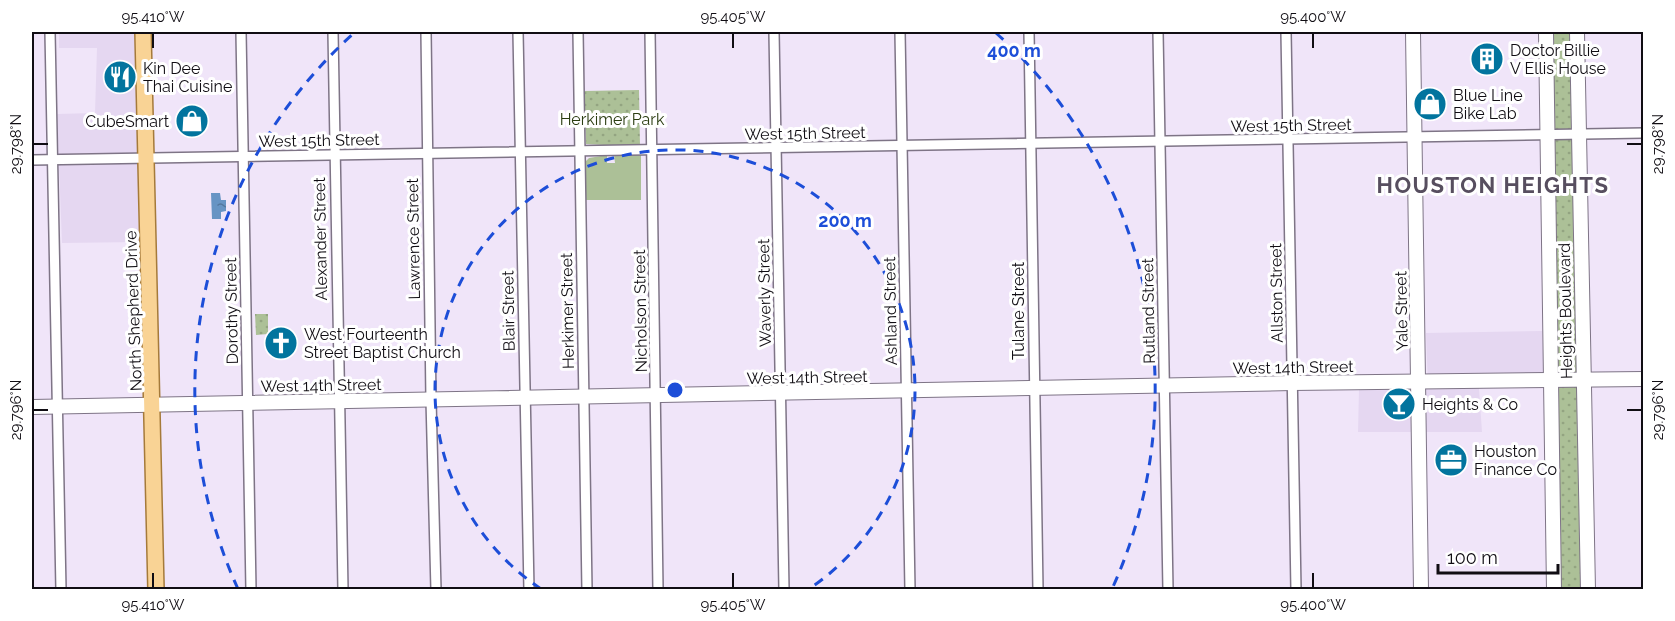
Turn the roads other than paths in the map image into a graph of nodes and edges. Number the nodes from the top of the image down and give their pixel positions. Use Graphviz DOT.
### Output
graph roads {
  1 [pos="50,32"];
  2 [pos="143,32"];
  3 [pos="241,32"];
  4 [pos="333,32"];
  5 [pos="426,32"];
  6 [pos="518,32"];
  7 [pos="578,32"];
  8 [pos="650,32"];
  9 [pos="774,32"];
  10 [pos="900,32"];
  11 [pos="1029,32"];
  12 [pos="1158,32"];
  13 [pos="1286,32"];
  14 [pos="1413,32"];
  15 [pos="1546,32"];
  16 [pos="1577,32"];
  17 [pos="1644,133"];
  18 [pos="1547,135"];
  19 [pos="1579,135"];
  20 [pos="1288,139"];
  21 [pos="1415,139"];
  22 [pos="1160,141"];
  23 [pos="1031,144"];
  24 [pos="902,146"];
  25 [pos="776,148"];
  26 [pos="653,150"];
  27 [pos="520,152"];
  28 [pos="580,152"];
  29 [pos="427,154"];
  30 [pos="334,155"];
  31 [pos="242,156"];
  32 [pos="51,159"];
  33 [pos="145,159"];
  34 [pos="32,160"];
  35 [pos="1644,379"];
  36 [pos="1551,380"];
  37 [pos="1582,380"];
  38 [pos="1418,381"];
  39 [pos="1292,383"];
  40 [pos="1164,386"];
  41 [pos="1033,388"];
  42 [pos="907,391"];
  43 [pos="781,394"];
  44 [pos="584,397"];
  45 [pos="656,397"];
  46 [pos="525,399"];
  47 [pos="430,400"];
  48 [pos="338,402"];
  49 [pos="248,403"];
  50 [pos="154,405"];
  51 [pos="58,406"];
  52 [pos="32,407"];
  53 [pos="61,590"];
  54 [pos="156,590"];
  55 [pos="251,590"];
  56 [pos="343,590"];
  57 [pos="436,590"];
  58 [pos="529,590"];
  59 [pos="586,590"];
  60 [pos="658,590"];
  61 [pos="784,590"];
  62 [pos="910,590"];
  63 [pos="1038,590"];
  64 [pos="1168,590"];
  65 [pos="1296,590"];
  66 [pos="1421,590"];
  67 [pos="1554,590"];
  68 [pos="1588,590"];
  1 -- 32 [label="street"];
  2 -- 33 [label="main road, North Shepherd Drive"];
  3 -- 31 [label="street, Dorothy Street"];
  4 -- 30 [label="street, Alexander Street"];
  5 -- 29 [label="street, Lawrence Street"];
  6 -- 27 [label="street, Blair Street"];
  7 -- 28 [label="street, Herkimer Street"];
  8 -- 26 [label="street, Nicholson Street"];
  9 -- 25 [label="street, Waverly Street"];
  10 -- 24 [label="street, Ashland Street"];
  11 -- 23 [label="street, Tulane Street"];
  12 -- 22 [label="street, Rutland Street"];
  13 -- 20 [label="street, Allston Street"];
  14 -- 21 [label="main road, Yale Street"];
  15 -- 18 [label="main road, Heights Boulevard"];
  16 -- 19 [label="main road, Heights Boulevard"];
  17 -- 19 [label="street, West 15th Street"];
  18 -- 19 [label="street, West 15th Street"];
  18 -- 21 [label="street, West 15th Street"];
  18 -- 36 [label="main road, Heights Boulevard"];
  19 -- 37 [label="main road, Heights Boulevard"];
  20 -- 21 [label="street, West 15th Street"];
  20 -- 22 [label="street, West 15th Street"];
  20 -- 39 [label="street, Allston Street"];
  21 -- 38 [label="main road, Yale Street"];
  22 -- 23 [label="street, West 15th Street"];
  22 -- 40 [label="street, Rutland Street"];
  23 -- 24 [label="street, West 15th Street"];
  23 -- 41 [label="street, Tulane Street"];
  24 -- 25 [label="street, West 15th Street"];
  24 -- 42 [label="street, Ashland Street"];
  25 -- 26 [label="street, West 15th Street"];
  25 -- 43 [label="street, Waverly Street"];
  26 -- 28 [label="street, West 15th Street"];
  26 -- 45 [label="street, Nicholson Street"];
  27 -- 28 [label="street, West 15th Street"];
  27 -- 29 [label="street, West 15th Street"];
  27 -- 46 [label="street, Blair Street"];
  28 -- 44 [label="street, Herkimer Street"];
  29 -- 30 [label="street, West 15th Street"];
  29 -- 47 [label="street, Lawrence Street"];
  30 -- 31 [label="street, West 15th Street"];
  30 -- 48 [label="street, Alexander Street"];
  31 -- 33 [label="street, West 15th Street"];
  31 -- 49 [label="street, Dorothy Street"];
  32 -- 33 [label="street, West 15th Street"];
  32 -- 34 [label="street, West 15th Street"];
  32 -- 51 [label="street"];
  33 -- 50 [label="main road, North Shepherd Drive"];
  35 -- 37 [label="main road, West 14th Street"];
  36 -- 37 [label="main road, West 14th Street"];
  36 -- 38 [label="main road, West 14th Street"];
  36 -- 67 [label="main road, Heights Boulevard"];
  37 -- 68 [label="main road, Heights Boulevard"];
  38 -- 39 [label="main road, West 14th Street"];
  38 -- 66 [label="main road, Yale Street"];
  39 -- 40 [label="main road, West 14th Street"];
  39 -- 65 [label="street, Allston Street"];
  40 -- 41 [label="main road, West 14th Street"];
  40 -- 64 [label="street, Rutland Street"];
  41 -- 42 [label="main road, West 14th Street"];
  41 -- 63 [label="street, Tulane Street"];
  42 -- 43 [label="main road, West 14th Street"];
  42 -- 62 [label="street, Ashland Street"];
  43 -- 45 [label="main road, West 14th Street"];
  43 -- 61 [label="street, Waverly Street"];
  44 -- 45 [label="main road, West 14th Street"];
  44 -- 46 [label="main road, West 14th Street"];
  44 -- 59 [label="street, Herkimer Street"];
  45 -- 60 [label="street, Nicholson Street"];
  46 -- 47 [label="main road, West 14th Street"];
  46 -- 58 [label="street, Blair Street"];
  47 -- 48 [label="main road, West 14th Street"];
  47 -- 57 [label="street, Lawrence Street"];
  48 -- 49 [label="main road, West 14th Street"];
  48 -- 56 [label="street, Alexander Street"];
  49 -- 50 [label="main road, West 14th Street"];
  49 -- 55 [label="street, Dorothy Street"];
  50 -- 51 [label="main road, West 14th Street"];
  50 -- 54 [label="main road, North Shepherd Drive"];
  51 -- 52 [label="main road, West 14th Street"];
  51 -- 53 [label="street"];
}
